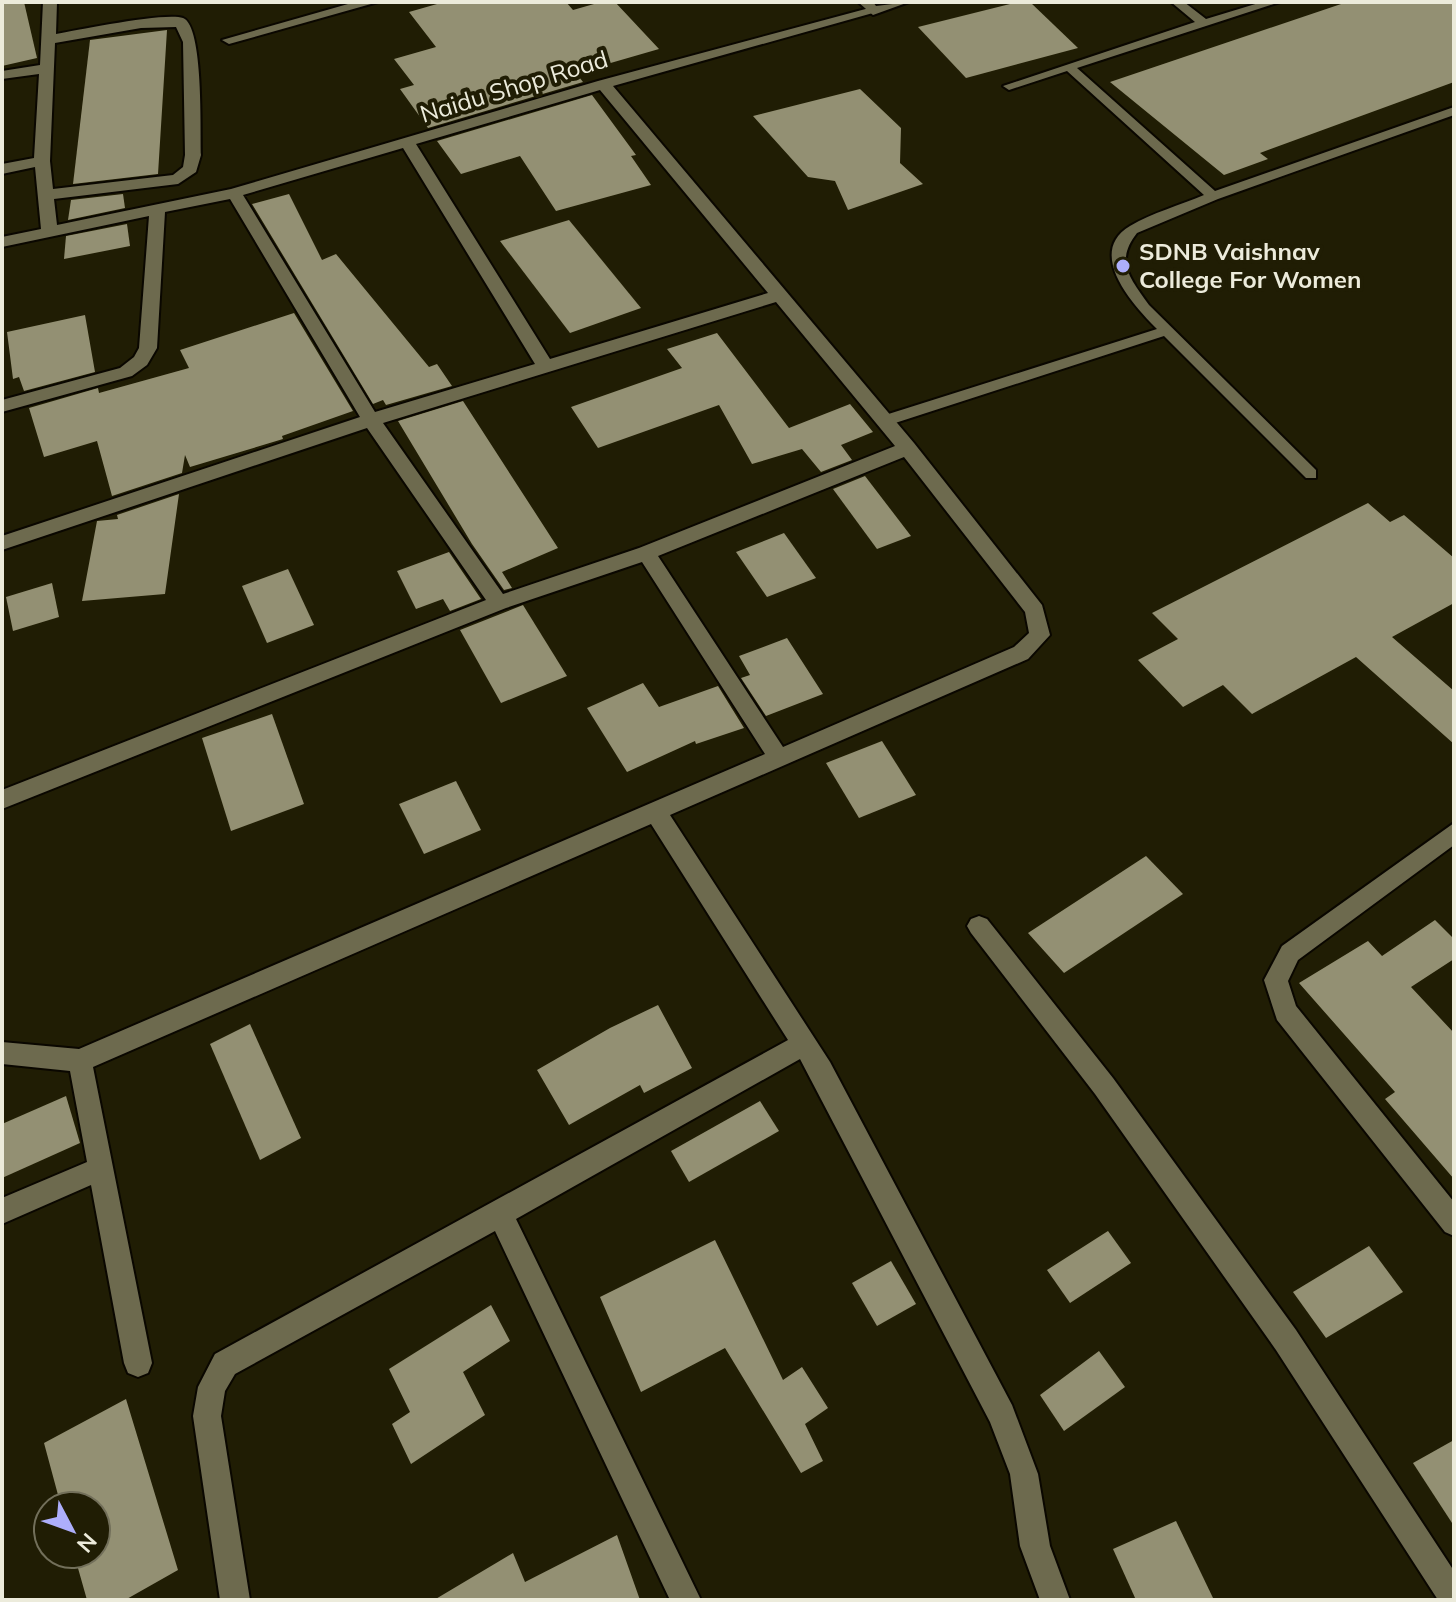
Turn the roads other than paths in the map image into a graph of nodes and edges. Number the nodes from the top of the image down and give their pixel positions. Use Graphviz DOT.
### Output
graph roads {
  1 [pos="50,2"];
  2 [pos="371,2"];
  3 [pos="902,2"];
  4 [pos="1177,2"];
  5 [pos="1274,2"];
  6 [pos="869,6"];
  7 [pos="1204,23"];
  8 [pos="47,40"];
  9 [pos="229,40"];
  10 [pos="1069,67"];
  11 [pos="46,68"];
  12 [pos="2,75"];
  13 [pos="603,84"];
  14 [pos="1009,86"];
  15 [pos="1454,111"];
  16 [pos="408,144"];
  17 [pos="42,161"];
  18 [pos="2,169"];
  19 [pos="234,193"];
  20 [pos="89,196"];
  21 [pos="1213,196"];
  22 [pos="46,202"];
  23 [pos="164,209"];
  24 [pos="93,222"];
  25 [pos="49,231"];
  26 [pos="2,242"];
  27 [pos="777,296"];
  28 [pos="1166,331"];
  29 [pos="546,367"];
  30 [pos="2,406"];
  31 [pos="371,420"];
  32 [pos="884,421"];
  33 [pos="907,448"];
  34 [pos="1311,474"];
  35 [pos="2,543"];
  36 [pos="646,553"];
  37 [pos="499,603"];
  38 [pos="778,757"];
  39 [pos="2,800"];
  40 [pos="655,811"];
  41 [pos="1454,832"];
  42 [pos="979,926"];
  43 [pos="803,1044"];
  44 [pos="2,1053"];
  45 [pos="80,1061"];
  46 [pos="99,1169"];
  47 [pos="2,1211"];
  48 [pos="500,1214"];
  49 [pos="1454,1223"];
  50 [pos="138,1363"];
  51 [pos="1454,1598"];
  52 [pos="235,1600"];
  53 [pos="686,1600"];
  54 [pos="1055,1600"];
  1 -- 8 [label="street"];
  2 -- 9 [label="street"];
  3 -- 6 [label="street, Naidu Shop Road"];
  4 -- 7 [label="lane"];
  5 -- 7 [label="lane"];
  6 -- 13 [label="street, Naidu Shop Road"];
  7 -- 10 [label="lane"];
  8 -- 11 [label="street"];
  8 -- 20 [label="street"];
  10 -- 14 [label="lane"];
  10 -- 21 [label="lane"];
  11 -- 12 [label="street"];
  11 -- 17 [label="street"];
  13 -- 16 [label="street, Naidu Shop Road"];
  13 -- 27 [label="street"];
  15 -- 21 [label="lane"];
  16 -- 19 [label="street, Naidu Shop Road"];
  16 -- 29 [label="street"];
  17 -- 18 [label="street"];
  17 -- 22 [label="street"];
  19 -- 23 [label="street, Naidu Shop Road"];
  19 -- 31 [label="street"];
  20 -- 22 [label="street"];
  20 -- 24 [label="street"];
  21 -- 28 [label="lane"];
  22 -- 25 [label="street"];
  23 -- 24 [label="street, Naidu Shop Road"];
  23 -- 30 [label="street"];
  24 -- 25 [label="street, Naidu Shop Road"];
  25 -- 26 [label="street, Naidu Shop Road"];
  27 -- 29 [label="street"];
  27 -- 32 [label="street"];
  28 -- 32 [label="lane"];
  28 -- 34 [label="lane"];
  29 -- 31 [label="street"];
  31 -- 35 [label="street"];
  31 -- 37 [label="street"];
  32 -- 33 [label="street"];
  33 -- 36 [label="street"];
  33 -- 38 [label="street"];
  36 -- 37 [label="street"];
  36 -- 38 [label="street"];
  37 -- 39 [label="street"];
  38 -- 40 [label="street"];
  40 -- 43 [label="street"];
  40 -- 45 [label="street"];
  41 -- 49 [label="street"];
  42 -- 51 [label="street"];
  43 -- 48 [label="street"];
  43 -- 54 [label="street"];
  44 -- 45 [label="street"];
  45 -- 46 [label="street"];
  46 -- 47 [label="street"];
  46 -- 50 [label="street"];
  48 -- 52 [label="street"];
  48 -- 53 [label="street"];
}
